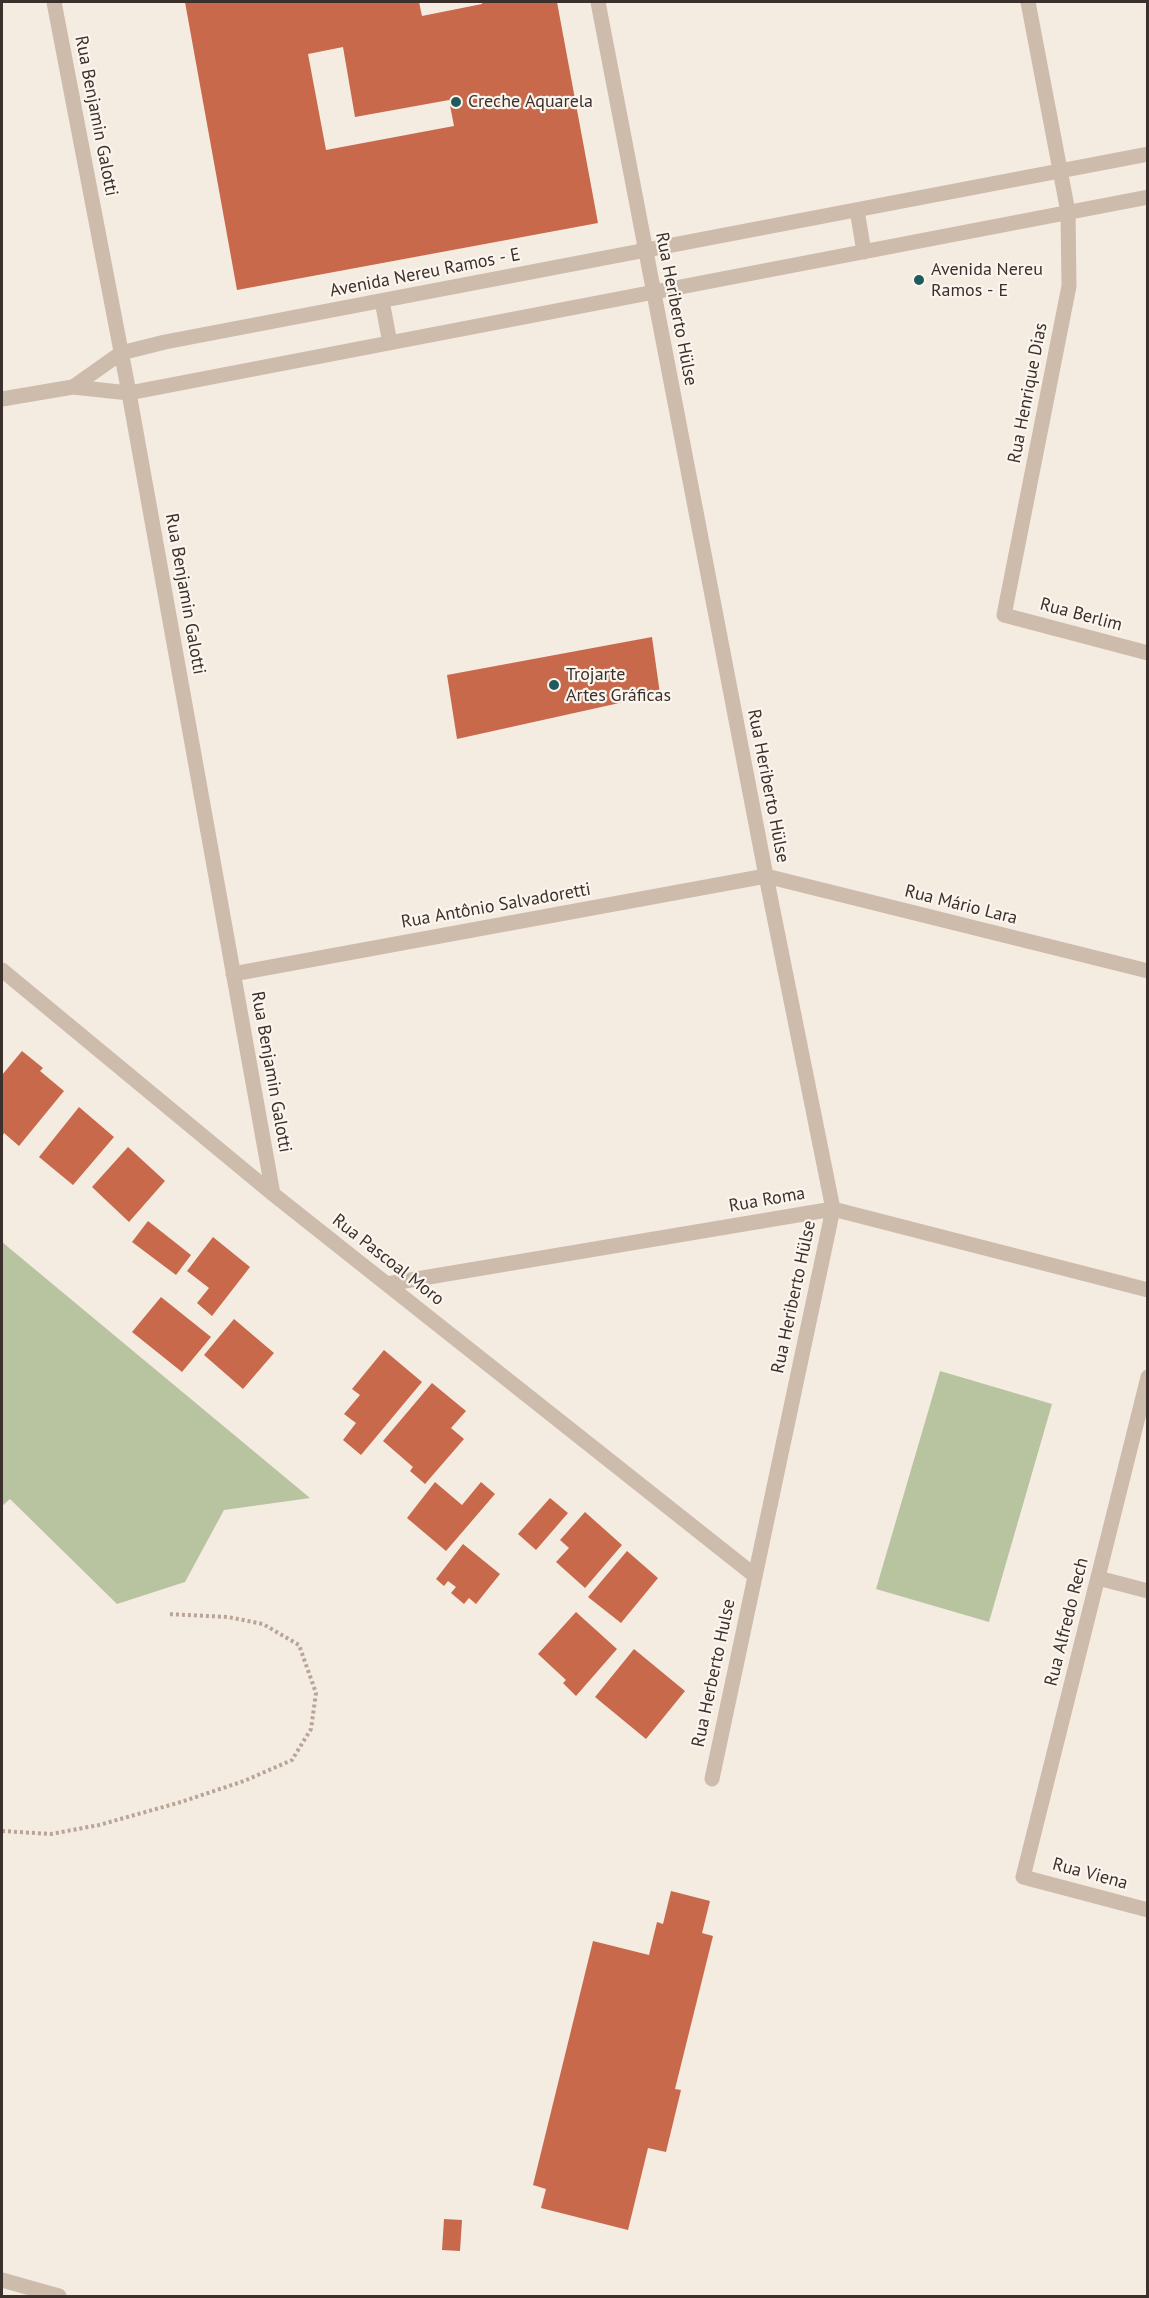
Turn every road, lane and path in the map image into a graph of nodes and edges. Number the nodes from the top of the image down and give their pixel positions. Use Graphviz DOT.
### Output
graph roads {
  1 [pos="54,2"];
  2 [pos="598,2"];
  3 [pos="1028,2"];
  4 [pos="1148,154"];
  5 [pos="1061,171"];
  6 [pos="1148,197"];
  7 [pos="857,210"];
  8 [pos="1068,212"];
  9 [pos="645,251"];
  10 [pos="864,252"];
  11 [pos="653,293"];
  12 [pos="382,301"];
  13 [pos="390,343"];
  14 [pos="121,353"];
  15 [pos="73,387"];
  16 [pos="129,393"];
  17 [pos="2,399"];
  18 [pos="1004,615"];
  19 [pos="1148,653"];
  20 [pos="766,876"];
  21 [pos="2,970"];
  22 [pos="1148,971"];
  23 [pos="232,974"];
  24 [pos="273,1194"];
  25 [pos="833,1209"];
  26 [pos="387,1284"];
  27 [pos="1148,1290"];
  28 [pos="1148,1377"];
  29 [pos="754,1575"];
  30 [pos="1098,1578"];
  31 [pos="1148,1591"];
  32 [pos="167,1614"];
  33 [pos="712,1779"];
  34 [pos="2,1831"];
  35 [pos="1023,1877"];
  36 [pos="1148,1910"];
  37 [pos="2,2280"];
  38 [pos="59,2296"];
  1 -- 14 [label="street, Rua Benjamin Galotti"];
  2 -- 9 [label="street, Rua Heriberto Hülse"];
  3 -- 5 [label="street, Rua Henrique Dias"];
  4 -- 5 [label="street, Avenida Nereu Ramos - E"];
  5 -- 7 [label="street, Avenida Nereu Ramos - E"];
  5 -- 8 [label="street, Rua Henrique Dias"];
  6 -- 8 [label="street, Avenida Nereu Ramos - E"];
  7 -- 9 [label="street, Avenida Nereu Ramos - E"];
  7 -- 10 [label="street"];
  8 -- 10 [label="street, Avenida Nereu Ramos - E"];
  8 -- 18 [label="street, Rua Henrique Dias"];
  9 -- 11 [label="street, Rua Heriberto Hülse"];
  9 -- 12 [label="street, Avenida Nereu Ramos - E"];
  10 -- 11 [label="street, Avenida Nereu Ramos - E"];
  11 -- 13 [label="street, Avenida Nereu Ramos - E"];
  11 -- 20 [label="street, Rua Heriberto Hülse"];
  12 -- 13 [label="street"];
  12 -- 14 [label="street, Avenida Nereu Ramos - E"];
  13 -- 16 [label="street, Avenida Nereu Ramos - E"];
  14 -- 15 [label="street, Avenida Nereu Ramos - E"];
  14 -- 16 [label="street, Rua Benjamin Galotti"];
  15 -- 16 [label="street, Avenida Nereu Ramos - E"];
  15 -- 17 [label="street, Avenida Nereu Ramos - E"];
  16 -- 23 [label="street, Rua Benjamin Galotti"];
  18 -- 19 [label="street, Rua Berlim"];
  20 -- 22 [label="street, Rua Mário Lara"];
  20 -- 23 [label="street, Rua Antônio Salvadoretti"];
  20 -- 25 [label="street, Rua Heriberto Hülse"];
  21 -- 24 [label="street, Rua Pascoal Moro"];
  23 -- 24 [label="street, Rua Benjamin Galotti"];
  24 -- 26 [label="street, Rua Pascoal Moro"];
  25 -- 26 [label="street, Rua Roma"];
  25 -- 27 [label="street, Rua Roma"];
  25 -- 29 [label="street, Rua Heriberto Hülse"];
  26 -- 29 [label="street, Rua Pascoal Moro"];
  28 -- 30 [label="street, Rua Alfredo Rech"];
  29 -- 33 [label="street, Rua Herberto Hulse"];
  30 -- 31 [label="street"];
  30 -- 35 [label="street, Rua Alfredo Rech"];
  32 -- 34 [label="path"];
  35 -- 36 [label="street, Rua Viena"];
  37 -- 38 [label="street"];
}
